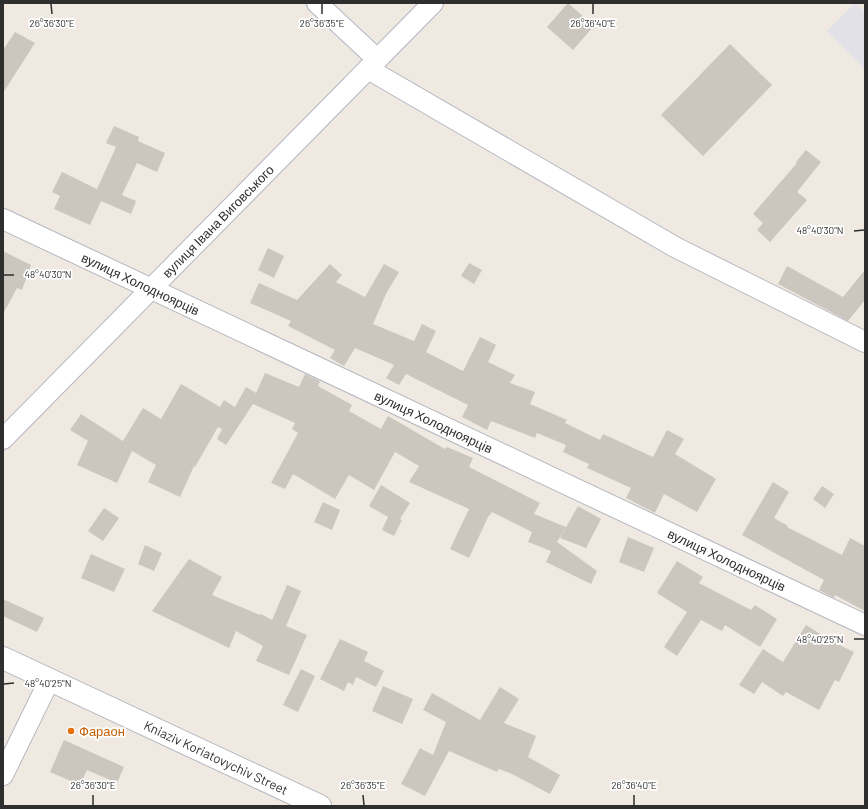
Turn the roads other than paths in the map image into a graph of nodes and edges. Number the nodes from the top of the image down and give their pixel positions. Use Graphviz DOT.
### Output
graph roads {
  1 [pos="318,3"];
  2 [pos="433,3"];
  3 [pos="372,64"];
  4 [pos="3,219"];
  5 [pos="151,289"];
  6 [pos="865,342"];
  7 [pos="3,439"];
  8 [pos="865,625"];
  9 [pos="3,658"];
  10 [pos="49,680"];
  11 [pos="3,775"];
  12 [pos="320,806"];
  1 -- 3 [label="street"];
  2 -- 3 [label="street, вулиця Івана Виговського"];
  3 -- 5 [label="street, вулиця Івана Виговського"];
  3 -- 6 [label="street"];
  4 -- 5 [label="street, вулиця Холодноярців"];
  5 -- 7 [label="street, вулиця Івана Виговського"];
  5 -- 8 [label="street, вулиця Холодноярців"];
  9 -- 10 [label="main road, Kniaziv Koriatovychiv Street"];
  10 -- 11 [label="street"];
  10 -- 12 [label="main road, Kniaziv Koriatovychiv Street"];
}
